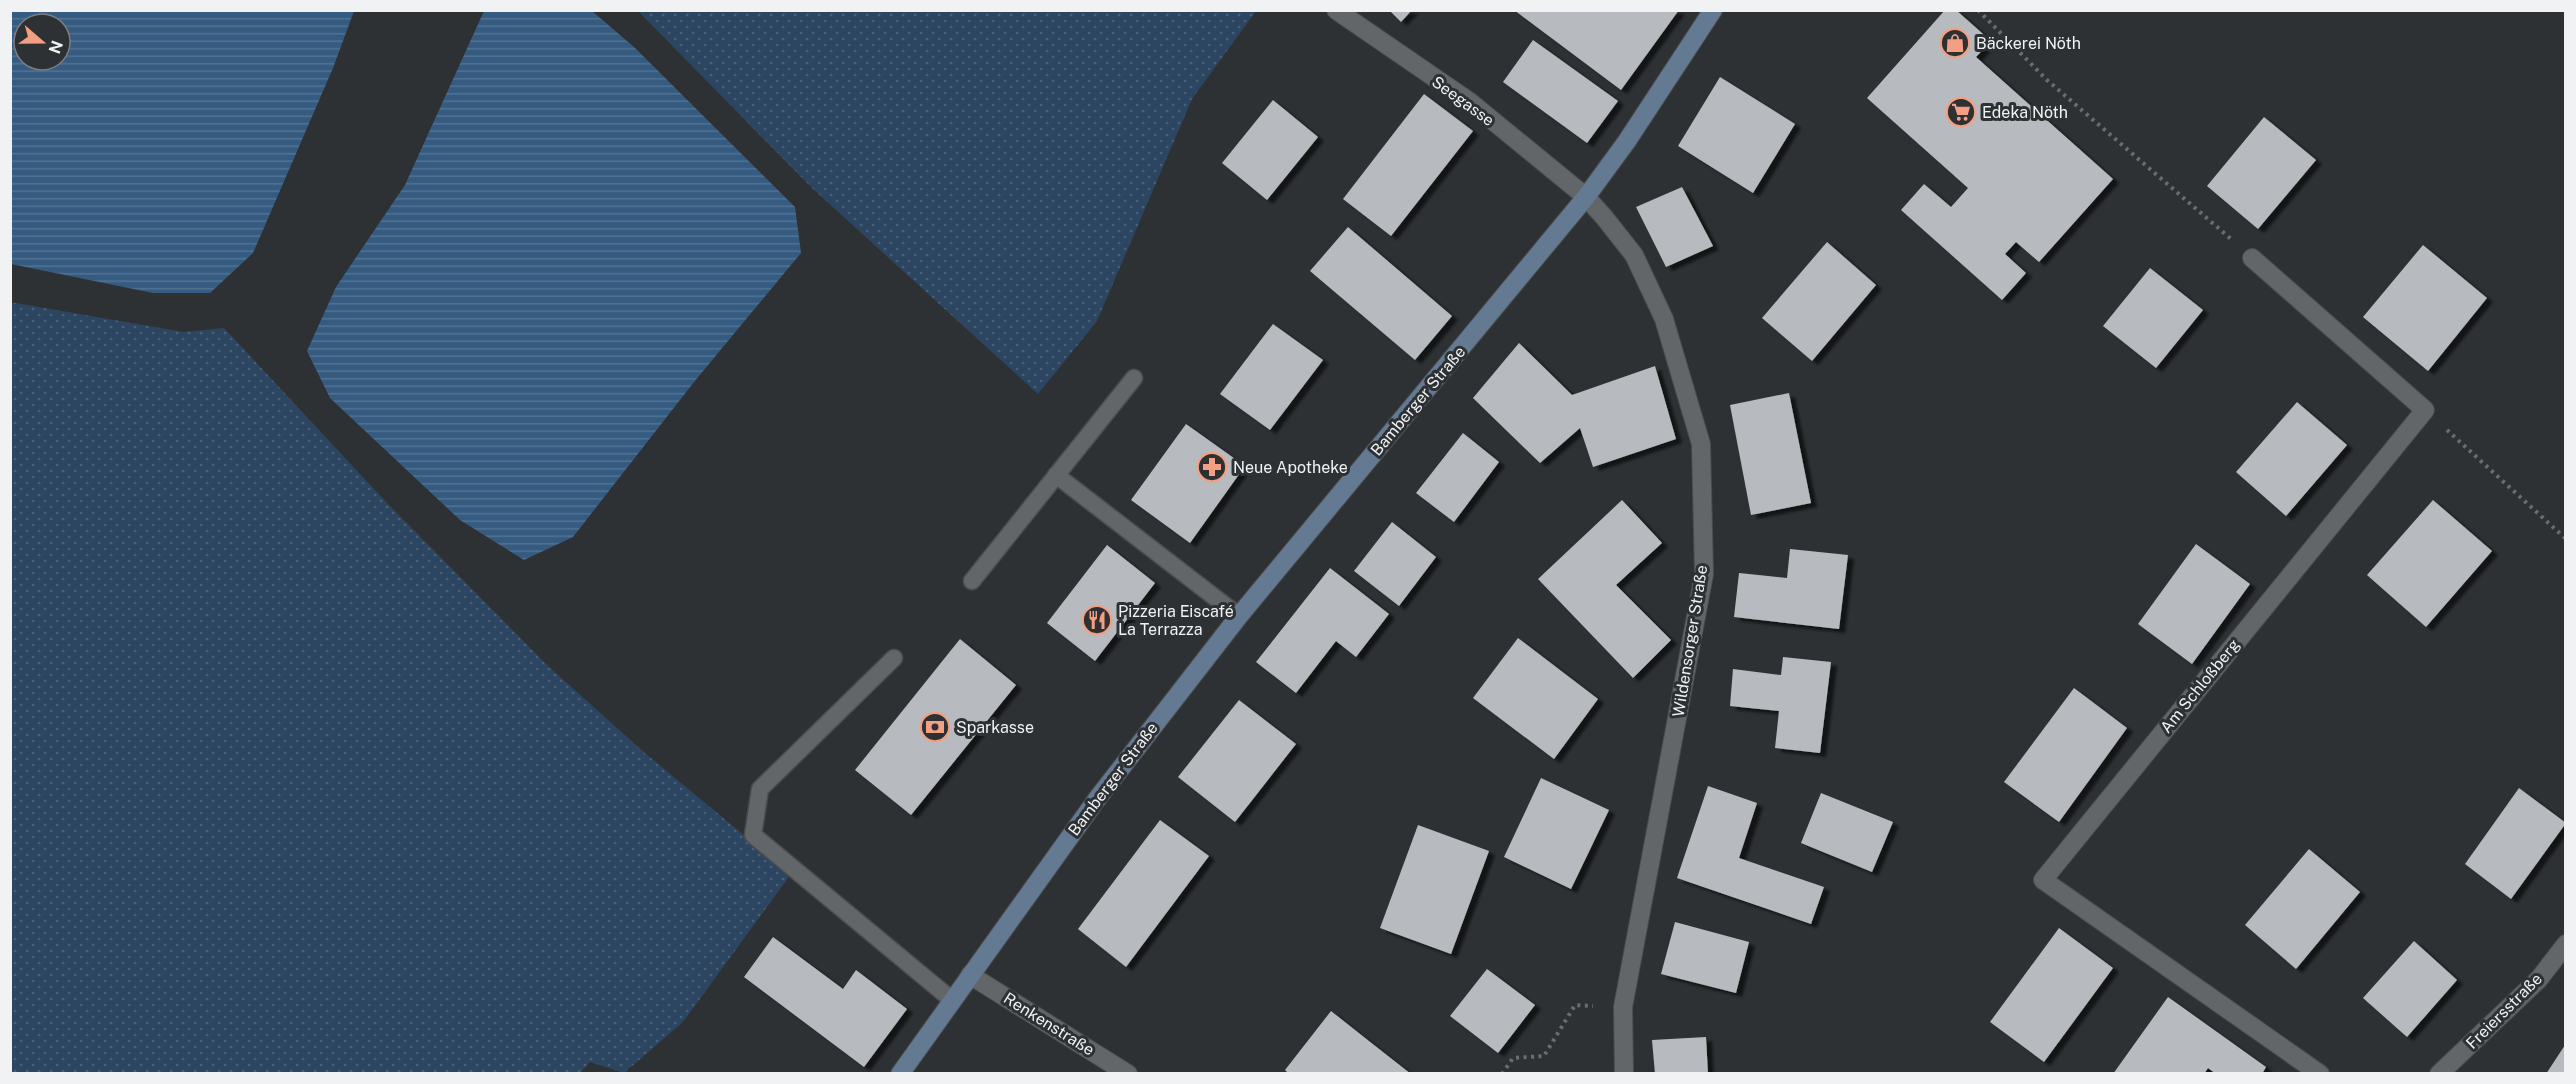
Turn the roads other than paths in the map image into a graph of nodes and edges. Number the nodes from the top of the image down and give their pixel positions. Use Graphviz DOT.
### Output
graph roads {
  1 [pos="1336,10"];
  2 [pos="1713,10"];
  3 [pos="1586,196"];
  4 [pos="2252,258"];
  5 [pos="1134,378"];
  6 [pos="1056,475"];
  7 [pos="972,581"];
  8 [pos="1239,616"];
  9 [pos="894,658"];
  10 [pos="2565,944"];
  11 [pos="970,975"];
  12 [pos="952,1000"];
  13 [pos="900,1074"];
  14 [pos="1128,1074"];
  15 [pos="1624,1074"];
  16 [pos="2320,1074"];
  17 [pos="2439,1074"];
  1 -- 3 [label="street, Seegasse"];
  2 -- 3 [label="main road, Bamberger Straße"];
  3 -- 8 [label="main road, Bamberger Straße"];
  3 -- 15 [label="street, Wildensorger Straße"];
  4 -- 16 [label="street, Am Schloßberg"];
  5 -- 6 [label="lane"];
  6 -- 7 [label="lane"];
  6 -- 8 [label="lane"];
  8 -- 11 [label="main road, Bamberger Straße"];
  9 -- 12 [label="lane"];
  10 -- 17 [label="street, Freiersstraße"];
  11 -- 12 [label="main road, Bamberger Straße"];
  11 -- 14 [label="street, Renkenstraße"];
  12 -- 13 [label="main road, Bamberger Straße"];
}
